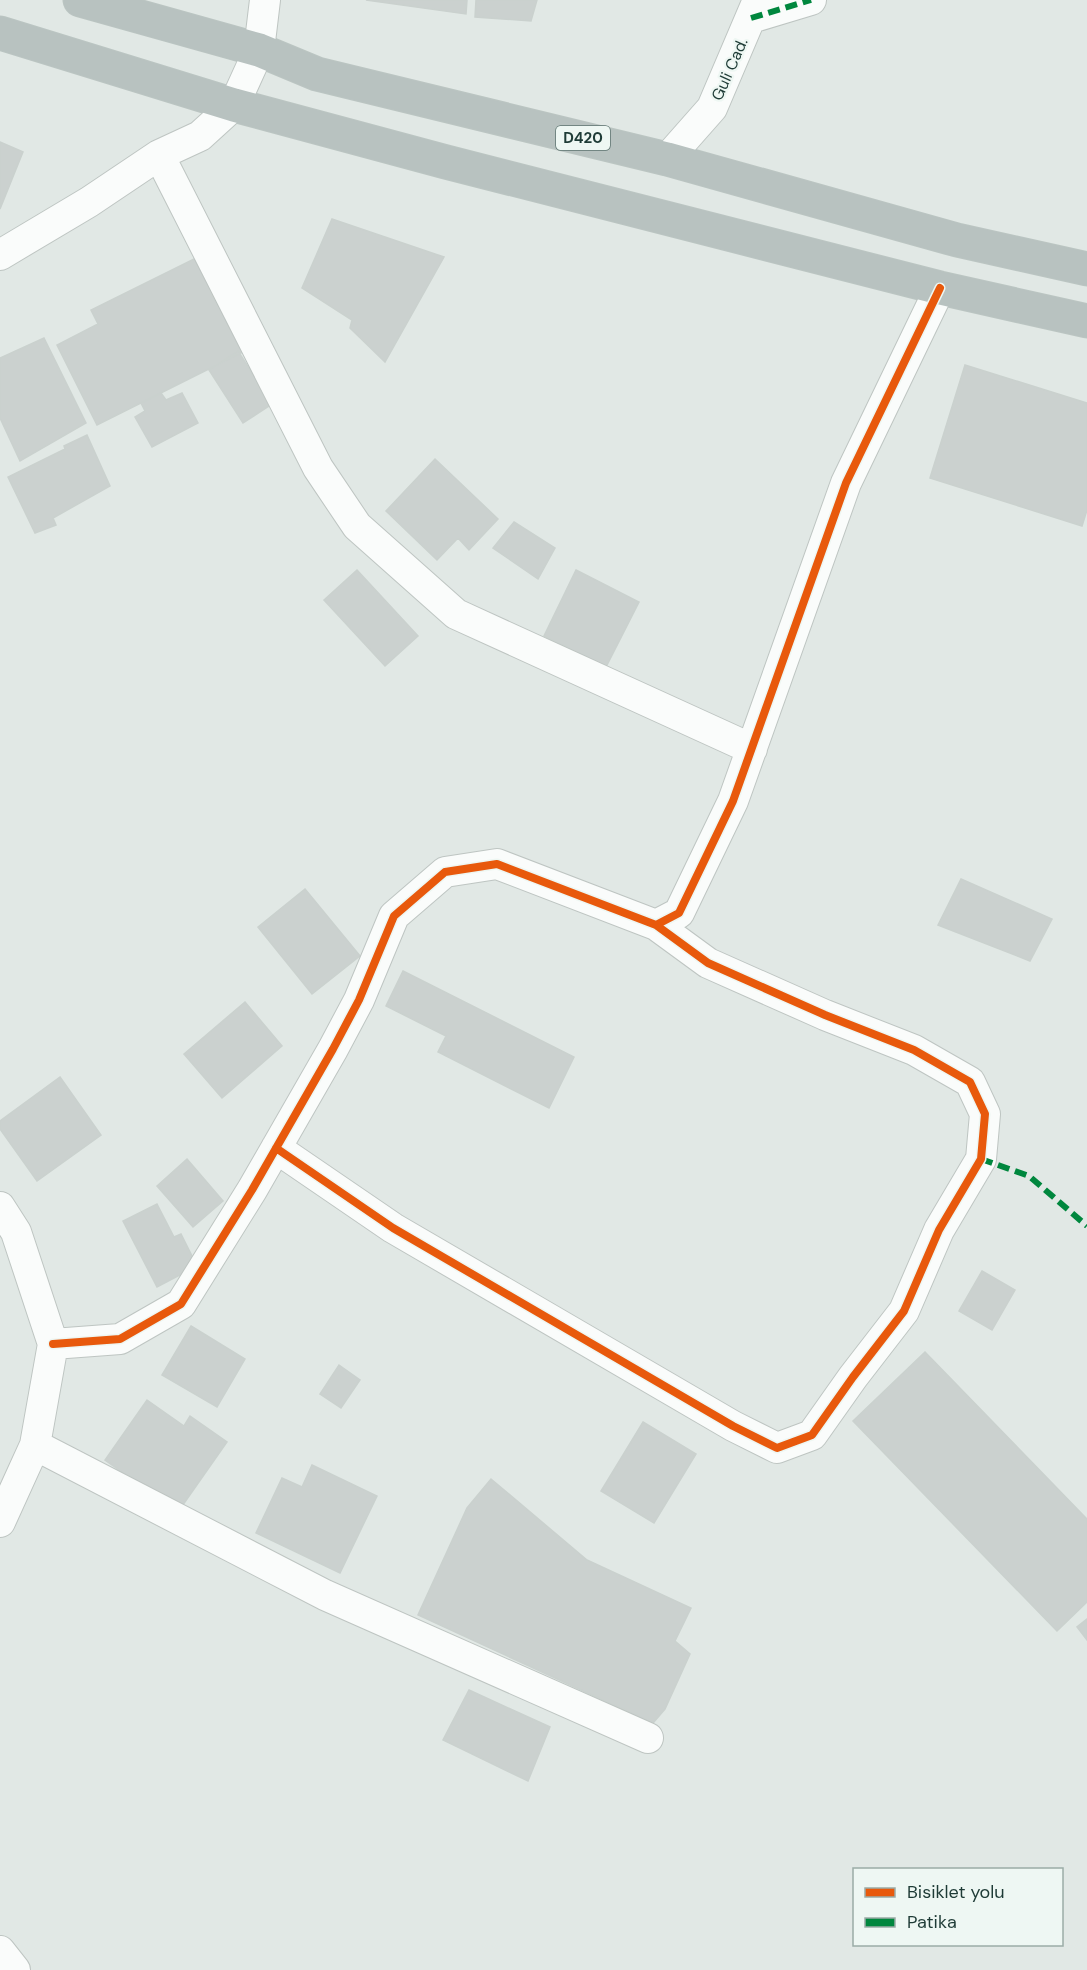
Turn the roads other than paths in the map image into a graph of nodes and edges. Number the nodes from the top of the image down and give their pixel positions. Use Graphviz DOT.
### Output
graph roads {
  1 [pos="80,0"];
  2 [pos="265,0"];
  3 [pos="811,0"];
  4 [pos="755,9"];
  5 [pos="0,33"];
  6 [pos="259,50"];
  7 [pos="234,105"];
  8 [pos="159,155"];
  9 [pos="667,159"];
  10 [pos="0,255"];
  11 [pos="1087,269"];
  12 [pos="940,288"];
  13 [pos="1087,321"];
  14 [pos="752,749"];
  15 [pos="656,925"];
  16 [pos="276,1148"];
  17 [pos="0,1207"];
  18 [pos="52,1344"];
  19 [pos="35,1445"];
  20 [pos="0,1522"];
  21 [pos="648,1738"];
  22 [pos="0,1952"];
  23 [pos="15,1970"];
  1 -- 6 [label="highway, D420"];
  2 -- 6 [label="street"];
  3 -- 4 [label="street"];
  4 -- 9 [label="street, Guli Cad."];
  5 -- 7 [label="highway"];
  6 -- 7 [label="street"];
  6 -- 9 [label="highway, D420"];
  7 -- 8 [label="street"];
  7 -- 12 [label="highway"];
  8 -- 10 [label="street"];
  8 -- 14 [label="street"];
  9 -- 11 [label="highway, D420"];
  12 -- 13 [label="highway"];
  12 -- 14 [label="street"];
  14 -- 15 [label="street"];
  15 -- 16 [label="street"];
  15 -- 16 [label="street"];
  16 -- 18 [label="street"];
  17 -- 18 [label="street"];
  18 -- 19 [label="street"];
  19 -- 20 [label="street"];
  19 -- 21 [label="street"];
  22 -- 23 [label="street"];
}
